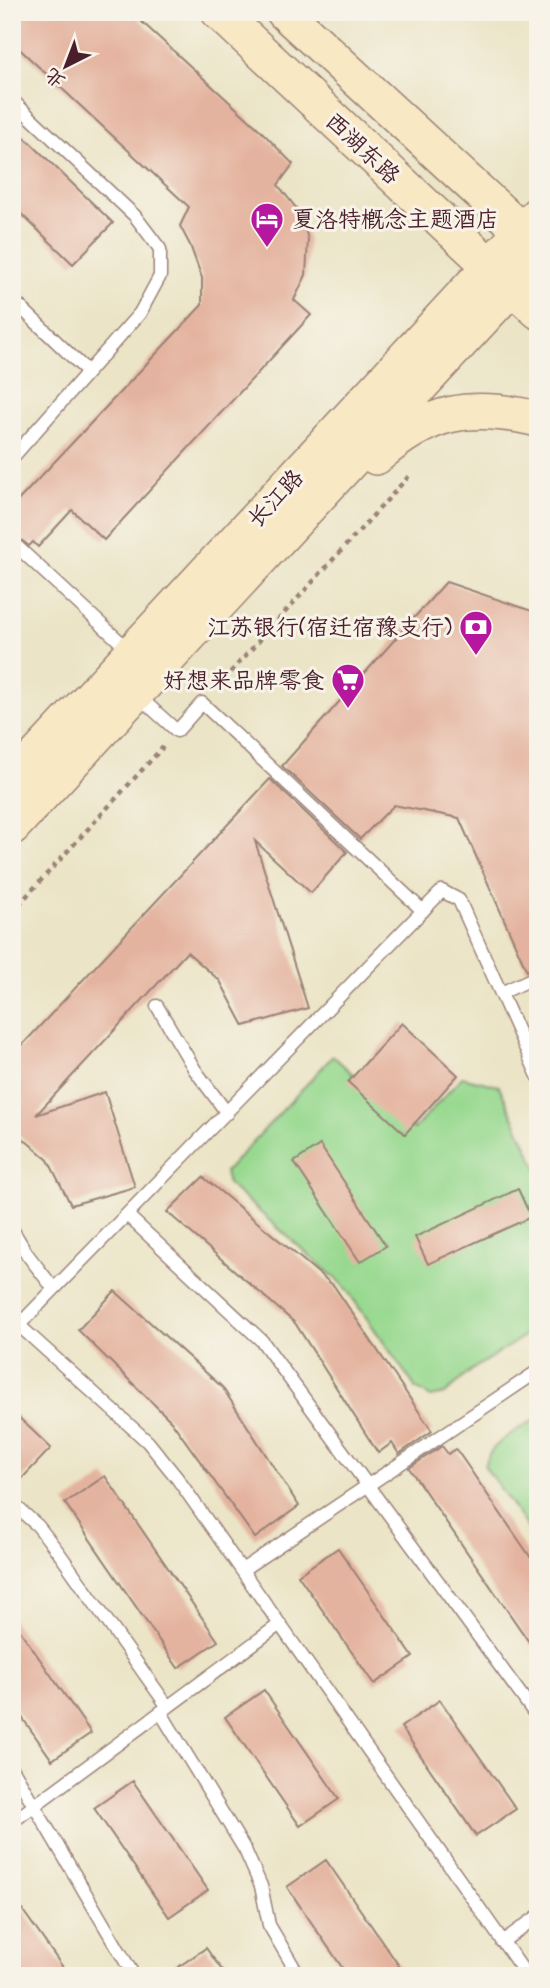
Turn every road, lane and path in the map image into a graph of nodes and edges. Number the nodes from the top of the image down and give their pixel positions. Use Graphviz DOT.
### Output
graph roads {
  1 [pos="219,12"];
  2 [pos="284,12"];
  3 [pos="12,100"];
  4 [pos="534,238"];
  5 [pos="500,277"];
  6 [pos="12,299"];
  7 [pos="538,311"];
  8 [pos="89,372"];
  9 [pos="538,419"];
  10 [pos="12,458"];
  11 [pos="411,474"];
  12 [pos="12,542"];
  13 [pos="272,546"];
  14 [pos="134,674"];
  15 [pos="202,703"];
  16 [pos="177,731"];
  17 [pos="12,782"];
  18 [pos="12,827"];
  19 [pos="423,911"];
  20 [pos="12,912"];
  21 [pos="538,976"];
  22 [pos="501,993"];
  23 [pos="157,1006"];
  24 [pos="538,1076"];
  25 [pos="227,1113"];
  26 [pos="127,1215"];
  27 [pos="12,1229"];
  28 [pos="54,1289"];
  29 [pos="16,1322"];
  30 [pos="538,1371"];
  31 [pos="368,1485"];
  32 [pos="12,1503"];
  33 [pos="242,1570"];
  34 [pos="280,1624"];
  35 [pos="165,1710"];
  36 [pos="538,1718"];
  37 [pos="12,1768"];
  38 [pos="35,1805"];
  39 [pos="12,1822"];
  40 [pos="538,1916"];
  41 [pos="502,1942"];
  42 [pos="134,1976"];
  43 [pos="299,1976"];
  44 [pos="527,1976"];
  1 -- 5 [label="street, 西湖东路"];
  2 -- 4 [label="street, 西湖东路"];
  3 -- 8 [label="lane"];
  4 -- 5 [label="street, 长江路"];
  5 -- 7 [label="street, 西湖东路"];
  5 -- 13 [label="street, 长江路"];
  5 -- 14 [label="street, 长江路"];
  6 -- 8 [label="lane"];
  8 -- 10 [label="lane"];
  9 -- 13 [label="street"];
  11 -- 15 [label="path"];
  12 -- 14 [label="lane"];
  13 -- 14 [label="street, 长江路"];
  14 -- 16 [label="lane"];
  14 -- 17 [label="street, 长江路"];
  14 -- 18 [label="street, 长江路"];
  15 -- 16 [label="lane"];
  15 -- 19 [label="lane"];
  16 -- 20 [label="path"];
  19 -- 22 [label="lane"];
  19 -- 25 [label="lane"];
  21 -- 22 [label="lane"];
  22 -- 24 [label="lane"];
  23 -- 25 [label="lane"];
  25 -- 26 [label="lane"];
  26 -- 28 [label="lane"];
  26 -- 31 [label="lane"];
  27 -- 28 [label="lane"];
  28 -- 29 [label="lane"];
  29 -- 33 [label="lane"];
  30 -- 31 [label="lane"];
  31 -- 33 [label="lane"];
  31 -- 36 [label="lane"];
  32 -- 35 [label="lane"];
  33 -- 34 [label="lane"];
  34 -- 35 [label="lane"];
  34 -- 41 [label="lane"];
  35 -- 38 [label="lane"];
  35 -- 43 [label="lane"];
  37 -- 38 [label="lane"];
  38 -- 39 [label="lane"];
  38 -- 42 [label="lane"];
  40 -- 41 [label="lane"];
  41 -- 44 [label="lane"];
}
